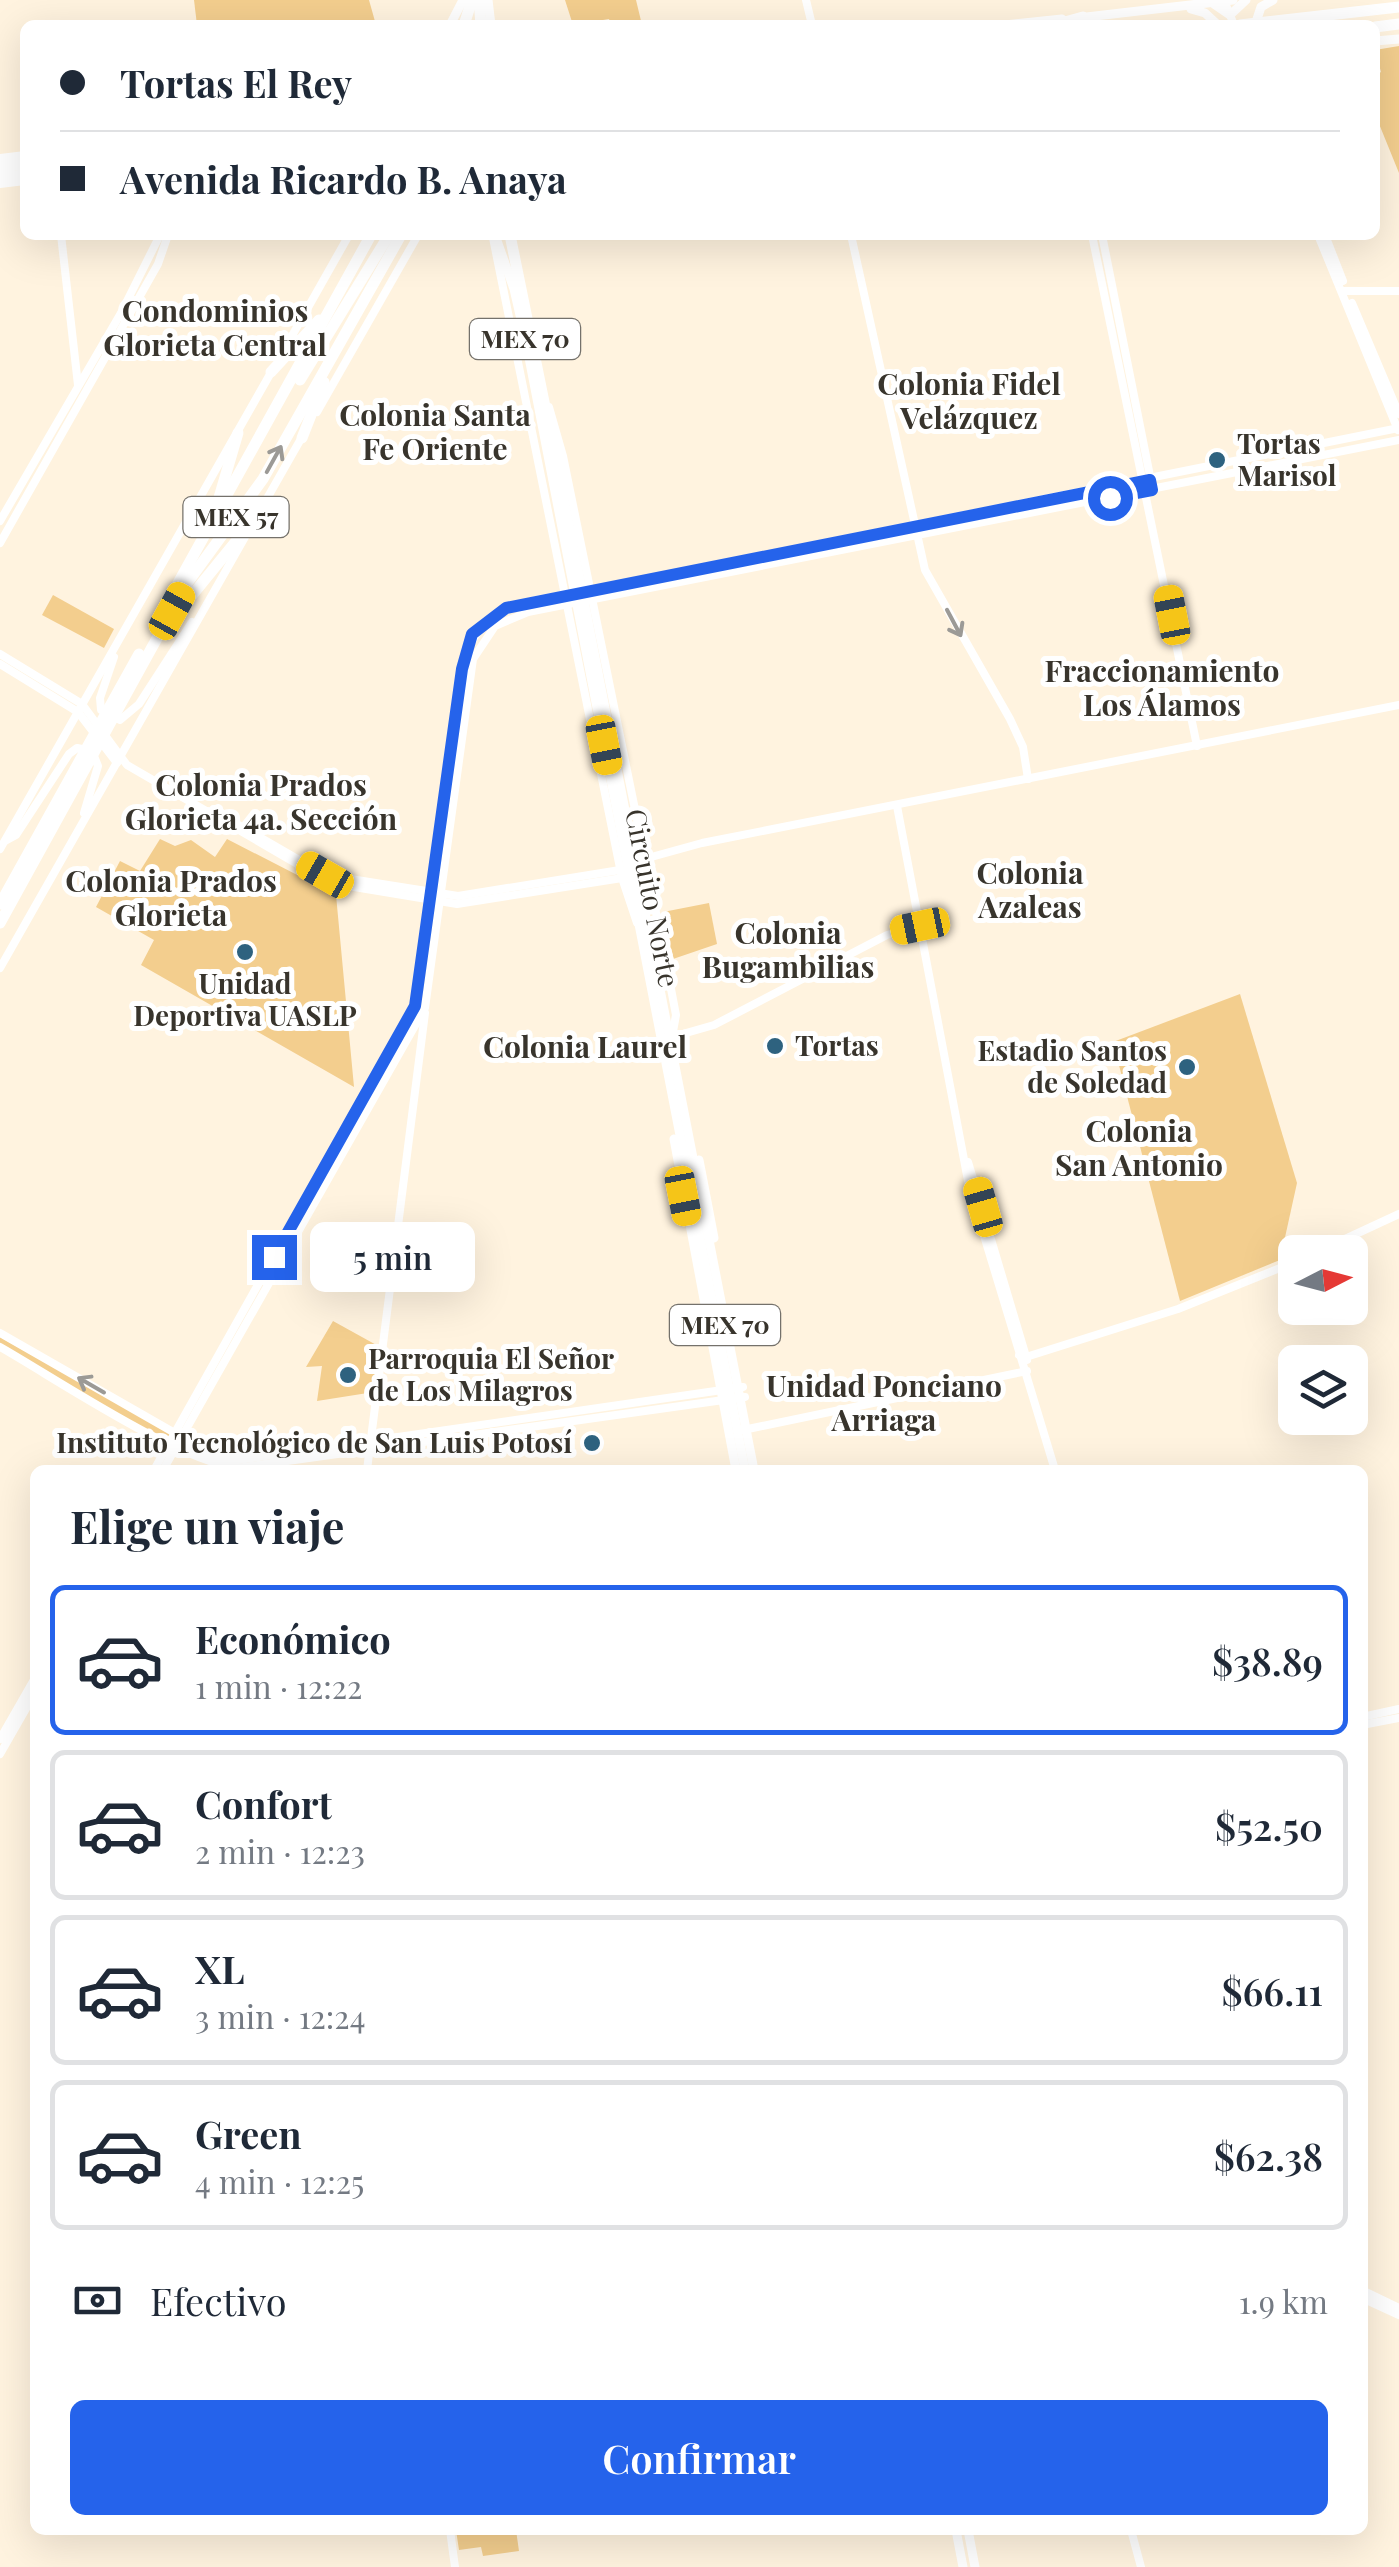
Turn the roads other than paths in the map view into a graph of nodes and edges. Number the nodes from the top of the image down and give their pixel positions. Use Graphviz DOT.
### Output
graph roads {
  1 [pos="1273,0"];
  2 [pos="1223,1"];
  3 [pos="1176,6"];
  4 [pos="1399,8"];
  5 [pos="1082,18"];
  6 [pos="1060,20"];
  7 [pos="1074,20"];
  8 [pos="1213,20"];
  9 [pos="1250,20"];
  10 [pos="1257,20"];
  11 [pos="62,240"];
  12 [pos="158,240"];
  13 [pos="166,240"];
  14 [pos="346,240"];
  15 [pos="368,240"];
  16 [pos="385,240"];
  17 [pos="398,240"];
  18 [pos="406,240"];
  19 [pos="415,240"];
  20 [pos="497,240"];
  21 [pos="498,240"];
  22 [pos="513,240"];
  23 [pos="513,240"];
  24 [pos="853,240"];
  25 [pos="1093,240"];
  26 [pos="1103,240"];
  27 [pos="1323,240"];
  28 [pos="350,284"];
  29 [pos="1344,290"];
  30 [pos="1399,291"];
  31 [pos="133,292"];
  32 [pos="332,306"];
  33 [pos="130,313"];
  34 [pos="330,359"];
  35 [pos="272,372"];
  36 [pos="78,384"];
  37 [pos="80,398"];
  38 [pos="70,406"];
  39 [pos="549,406"];
  40 [pos="1399,414"];
  41 [pos="1399,429"];
  42 [pos="238,433"];
  43 [pos="302,438"];
  44 [pos="1399,440"];
  45 [pos="547,453"];
  46 [pos="243,466"];
  47 [pos="1147,486"];
  48 [pos="259,513"];
  49 [pos="0,521"];
  50 [pos="211,525"];
  51 [pos="914,530"];
  52 [pos="0,543"];
  53 [pos="588,576"];
  54 [pos="563,579"];
  55 [pos="592,595"];
  56 [pos="567,600"];
  57 [pos="550,604"];
  58 [pos="205,607"];
  59 [pos="596,619"];
  60 [pos="572,625"];
  61 [pos="157,638"];
  62 [pos="114,652"];
  63 [pos="0,654"];
  64 [pos="0,664"];
  65 [pos="126,687"];
  66 [pos="1399,706"];
  67 [pos="80,708"];
  68 [pos="1197,746"];
  69 [pos="118,760"];
  70 [pos="78,772"];
  71 [pos="1028,779"];
  72 [pos="898,806"];
  73 [pos="622,817"];
  74 [pos="80,828"];
  75 [pos="2,845"];
  76 [pos="644,859"];
  77 [pos="621,874"];
  78 [pos="436,897"];
  79 [pos="0,904"];
  80 [pos="0,922"];
  81 [pos="920,926"];
  82 [pos="639,927"];
  83 [pos="0,968"];
  84 [pos="425,1008"];
  85 [pos="672,1037"];
  86 [pos="681,1117"];
  87 [pos="692,1181"];
  88 [pos="1399,1214"];
  89 [pos="1354,1235"];
  90 [pos="1278,1269"];
  91 [pos="0,1333"];
  92 [pos="0,1347"];
  93 [pos="1023,1356"];
  94 [pos="740,1368"];
  95 [pos="1027,1370"];
  96 [pos="716,1372"];
  97 [pos="744,1392"];
  98 [pos="721,1396"];
  99 [pos="752,1428"];
  100 [pos="729,1433"];
  101 [pos="176,1440"];
  102 [pos="370,1445"];
  103 [pos="158,1465"];
  104 [pos="165,1465"];
  105 [pos="368,1465"];
  106 [pos="735,1465"];
  107 [pos="744,1465"];
  108 [pos="757,1465"];
  109 [pos="758,1465"];
  110 [pos="1054,1465"];
  111 [pos="30,1687"];
  112 [pos="30,1702"];
  113 [pos="1399,1709"];
  114 [pos="1368,1716"];
  115 [pos="1399,1718"];
  116 [pos="1368,1724"];
  117 [pos="0,1739"];
  118 [pos="0,1754"];
  119 [pos="1368,2290"];
  120 [pos="1368,2301"];
  121 [pos="1399,2308"];
  122 [pos="1399,2316"];
  123 [pos="451,2535"];
  124 [pos="957,2535"];
  125 [pos="969,2535"];
  126 [pos="1132,2535"];
  127 [pos="978,2566"];
  128 [pos="456,2567"];
  129 [pos="963,2567"];
  130 [pos="1141,2567"];
  1 -- 10 [label="main road"];
  2 -- 3 [label="main road"];
  3 -- 5 [label="main road"];
  3 -- 8 [label="main road"];
  4 -- 9 [label="highway"];
  5 -- 6 [label="main road"];
  5 -- 7 [label="highway"];
  11 -- 36 [label="street"];
  12 -- 31 [label="street"];
  13 -- 33 [label="street"];
  14 -- 35 [label="street"];
  15 -- 28 [label="highway, MEX 57"];
  16 -- 28 [label="highway"];
  17 -- 34 [label="highway, MEX 57"];
  18 -- 34 [label="highway"];
  19 -- 43 [label="street"];
  20 -- 45 [label="main road"];
  21 -- 45 [label="main road, MEX 70"];
  22 -- 45 [label="highway"];
  23 -- 39 [label="main road, MEX 70"];
  24 -- 51 [label="street"];
  25 -- 47 [label="street"];
  26 -- 47 [label="street"];
  27 -- 29 [label="street"];
  28 -- 32 [label="highway, MEX 57"];
  28 -- 46 [label="highway"];
  29 -- 30 [label="street"];
  29 -- 40 [label="street"];
  29 -- 41 [label="street"];
  31 -- 33 [label="street"];
  31 -- 36 [label="street"];
  32 -- 35 [label="highway"];
  32 -- 46 [label="highway, MEX 57"];
  33 -- 37 [label="street"];
  34 -- 43 [label="highway"];
  61 -- 34 [label="highway, MEX 57, one-way"];
  35 -- 42 [label="street"];
  36 -- 37 [label="street"];
  36 -- 38 [label="street"];
  37 -- 38 [label="street"];
  38 -- 49 [label="street"];
  38 -- 52 [label="street"];
  39 -- 45 [label="main road, MEX 70"];
  39 -- 53 [label="street, Circuito Norte"];
  41 -- 47 [label="street"];
  42 -- 50 [label="highway"];
  42 -- 62 [label="street"];
  43 -- 48 [label="street"];
  44 -- 47 [label="street"];
  45 -- 54 [label="street, Circuito Norte"];
  45 -- 73 [label="main road, MEX 70"];
  46 -- 50 [label="highway, MEX 57"];
  47 -- 51 [label="street"];
  47 -- 68 [label="street"];
  48 -- 58 [label="street"];
  48 -- 61 [label="highway"];
  50 -- 65 [label="highway, MEX 57"];
  51 -- 55 [label="street"];
  51 -- 71 [label="street, one-way"];
  53 -- 54 [label="street"];
  53 -- 55 [label="street, Circuito Norte"];
  54 -- 56 [label="street, Circuito Norte"];
  54 -- 57 [label="street"];
  55 -- 56 [label="street"];
  55 -- 59 [label="street, Circuito Norte"];
  56 -- 57 [label="street"];
  56 -- 60 [label="street, Circuito Norte"];
  57 -- 60 [label="street"];
  57 -- 78 [label="street"];
  58 -- 62 [label="street"];
  58 -- 69 [label="street"];
  59 -- 60 [label="street"];
  59 -- 76 [label="street, Circuito Norte"];
  60 -- 77 [label="street, Circuito Norte"];
  61 -- 65 [label="highway, MEX 57"];
  62 -- 67 [label="street"];
  63 -- 67 [label="street"];
  64 -- 67 [label="street"];
  65 -- 70 [label="highway, MEX 57"];
  66 -- 68 [label="street"];
  67 -- 69 [label="street"];
  67 -- 75 [label="street"];
  68 -- 71 [label="street"];
  69 -- 74 [label="street"];
  69 -- 78 [label="street"];
  70 -- 79 [label="highway, MEX 57"];
  70 -- 80 [label="highway, MEX 57"];
  71 -- 72 [label="street"];
  72 -- 76 [label="street"];
  72 -- 81 [label="street"];
  73 -- 82 [label="main road, MEX 70"];
  73 -- 85 [label="main road, MEX 70"];
  74 -- 75 [label="street"];
  74 -- 83 [label="street"];
  76 -- 85 [label="street, Circuito Norte"];
  77 -- 78 [label="street"];
  77 -- 82 [label="street, Circuito Norte"];
  78 -- 84 [label="street"];
  78 -- 101 [label="street"];
  81 -- 85 [label="street"];
  81 -- 93 [label="street"];
  82 -- 86 [label="main road, MEX 70"];
  84 -- 101 [label="street"];
  84 -- 102 [label="street"];
  85 -- 86 [label="main road, MEX 70"];
  86 -- 87 [label="main road, MEX 70"];
  86 -- 94 [label="main road"];
  86 -- 96 [label="main road"];
  87 -- 107 [label="main road, MEX 70"];
  87 -- 108 [label="main road, MEX 70"];
  88 -- 89 [label="street"];
  90 -- 93 [label="street"];
  101 -- 91 [label="street, one-way"];
  92 -- 101 [label="street"];
  93 -- 95 [label="street"];
  94 -- 96 [label="main road"];
  94 -- 97 [label="main road"];
  95 -- 99 [label="street"];
  95 -- 110 [label="street"];
  96 -- 98 [label="main road"];
  97 -- 98 [label="street"];
  97 -- 99 [label="main road"];
  98 -- 100 [label="main road"];
  98 -- 102 [label="street"];
  99 -- 100 [label="street"];
  99 -- 109 [label="main road"];
  100 -- 106 [label="main road"];
  101 -- 102 [label="street"];
  101 -- 103 [label="street"];
  101 -- 104 [label="street"];
  102 -- 105 [label="street"];
  111 -- 117 [label="street"];
  112 -- 118 [label="street"];
  113 -- 114 [label="street"];
  115 -- 116 [label="street"];
  119 -- 121 [label="street"];
  120 -- 122 [label="street"];
  123 -- 128 [label="street"];
  124 -- 129 [label="main road"];
  125 -- 127 [label="main road"];
  126 -- 130 [label="street"];
}
